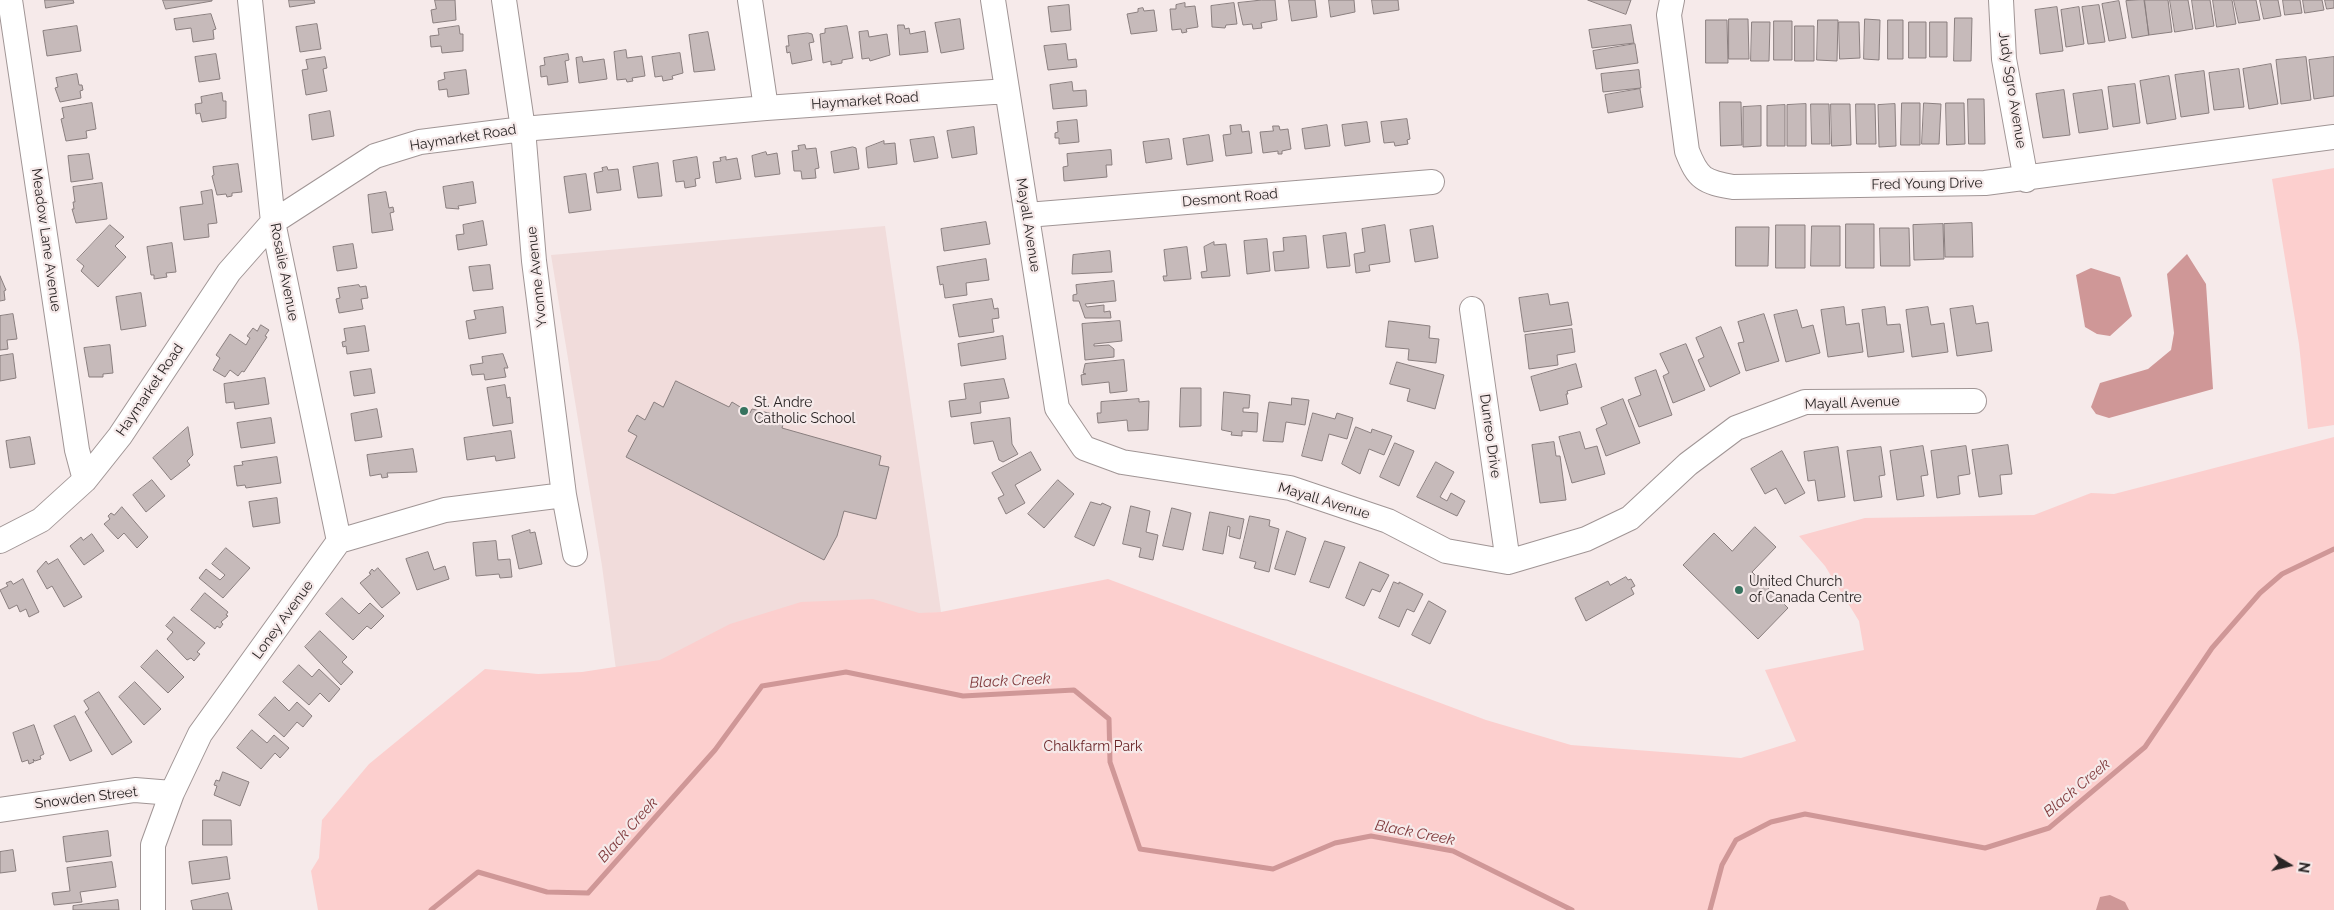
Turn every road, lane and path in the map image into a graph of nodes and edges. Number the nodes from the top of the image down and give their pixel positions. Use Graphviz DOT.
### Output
graph roads {
  1 [pos="10,0"];
  2 [pos="250,0"];
  3 [pos="504,0"];
  4 [pos="750,0"];
  5 [pos="993,0"];
  6 [pos="1672,0"];
  7 [pos="2001,0"];
  8 [pos="1007,91"];
  9 [pos="766,108"];
  10 [pos="523,129"];
  11 [pos="2334,137"];
  12 [pos="2026,180"];
  13 [pos="1432,182"];
  14 [pos="1027,215"];
  15 [pos="273,222"];
  16 [pos="1472,309"];
  17 [pos="1974,401"];
  18 [pos="85,480"];
  19 [pos="564,495"];
  20 [pos="0,541"];
  21 [pos="339,541"];
  22 [pos="575,554"];
  23 [pos="1508,562"];
  24 [pos="172,793"];
  25 [pos="0,810"];
  26 [pos="153,910"];
  1 -- 18 [label="street, Meadow Lane Avenue"];
  2 -- 15 [label="street, Rosalie Avenue"];
  3 -- 10 [label="street, Yvonne Avenue"];
  4 -- 9 [label="street"];
  5 -- 8 [label="street, Mayall Avenue"];
  6 -- 12 [label="street, Fred Young Drive"];
  7 -- 12 [label="street, Judy Sgro Avenue"];
  8 -- 9 [label="street, Haymarket Road"];
  8 -- 14 [label="street, Mayall Avenue"];
  9 -- 10 [label="street, Haymarket Road"];
  10 -- 15 [label="street, Haymarket Road"];
  10 -- 19 [label="street, Yvonne Avenue"];
  11 -- 12 [label="street, Fred Young Drive"];
  13 -- 14 [label="street, Desmont Road"];
  14 -- 23 [label="street, Mayall Avenue"];
  15 -- 18 [label="street, Haymarket Road"];
  15 -- 21 [label="street, Rosalie Avenue"];
  16 -- 23 [label="street, Dunreo Drive"];
  17 -- 23 [label="street, Mayall Avenue"];
  18 -- 20 [label="street, Haymarket Road"];
  19 -- 21 [label="street"];
  19 -- 22 [label="street, Yvonne Avenue"];
  21 -- 24 [label="street, Loney Avenue"];
  24 -- 25 [label="street, Snowden Street"];
  24 -- 26 [label="street, Loney Avenue"];
}
